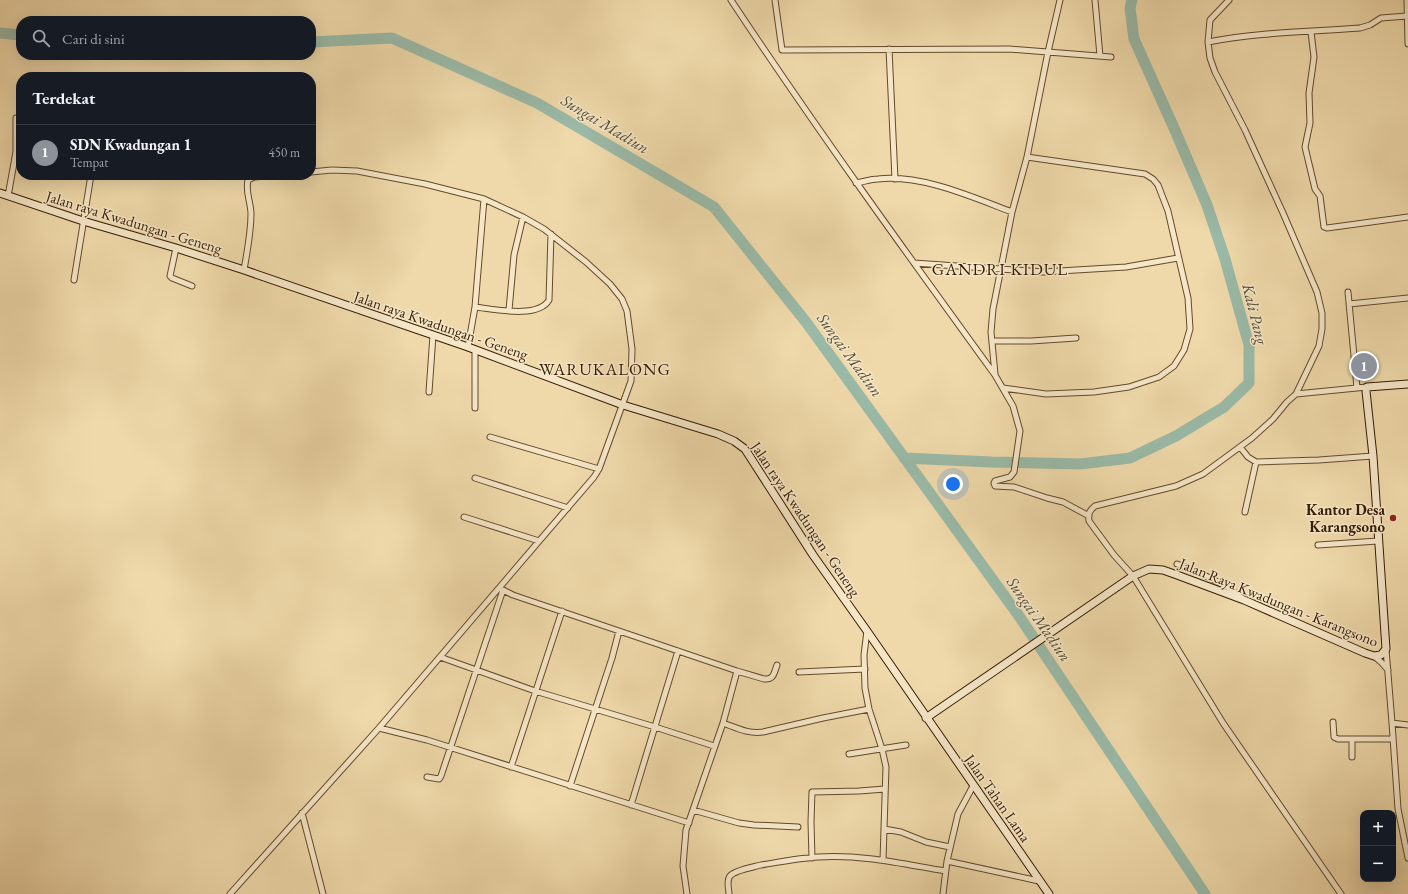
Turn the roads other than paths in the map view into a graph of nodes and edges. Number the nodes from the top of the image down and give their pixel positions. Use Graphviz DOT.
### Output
graph roads {
  1 [pos="731,0"];
  2 [pos="775,0"];
  3 [pos="1060,0"];
  4 [pos="1095,0"];
  5 [pos="1229,0"];
  6 [pos="1407,0"];
  7 [pos="1407,16"];
  8 [pos="1311,32"];
  9 [pos="1208,42"];
  10 [pos="1408,44"];
  11 [pos="889,49"];
  12 [pos="1048,52"];
  13 [pos="1100,56"];
  14 [pos="1110,58"];
  15 [pos="16,118"];
  16 [pos="1027,157"];
  17 [pos="316,172"];
  18 [pos="895,179"];
  19 [pos="90,180"];
  20 [pos="248,180"];
  21 [pos="856,183"];
  22 [pos="0,193"];
  23 [pos="8,196"];
  24 [pos="484,199"];
  25 [pos="1012,212"];
  26 [pos="523,217"];
  27 [pos="1408,217"];
  28 [pos="83,221"];
  29 [pos="551,234"];
  30 [pos="176,248"];
  31 [pos="1178,258"];
  32 [pos="914,263"];
  33 [pos="1000,269"];
  34 [pos="244,270"];
  35 [pos="74,280"];
  36 [pos="192,286"];
  37 [pos="1348,292"];
  38 [pos="1408,298"];
  39 [pos="1349,304"];
  40 [pos="475,307"];
  41 [pos="509,310"];
  42 [pos="433,335"];
  43 [pos="1076,338"];
  44 [pos="992,341"];
  45 [pos="468,347"];
  46 [pos="475,350"];
  47 [pos="995,375"];
  48 [pos="1408,384"];
  49 [pos="1367,387"];
  50 [pos="1003,388"];
  51 [pos="1357,388"];
  52 [pos="429,392"];
  53 [pos="1296,394"];
  54 [pos="623,405"];
  55 [pos="475,408"];
  56 [pos="490,437"];
  57 [pos="1240,447"];
  58 [pos="1373,456"];
  59 [pos="1256,462"];
  60 [pos="600,469"];
  61 [pos="476,478"];
  62 [pos="568,508"];
  63 [pos="1245,512"];
  64 [pos="1089,516"];
  65 [pos="464,518"];
  66 [pos="539,541"];
  67 [pos="1378,541"];
  68 [pos="1318,545"];
  69 [pos="1177,564"];
  70 [pos="1133,576"];
  71 [pos="501,589"];
  72 [pos="1244,600"];
  73 [pos="562,612"];
  74 [pos="619,631"];
  75 [pos="868,631"];
  76 [pos="1386,649"];
  77 [pos="678,651"];
  78 [pos="1374,656"];
  79 [pos="440,657"];
  80 [pos="777,665"];
  81 [pos="865,669"];
  82 [pos="478,670"];
  83 [pos="1388,670"];
  84 [pos="737,671"];
  85 [pos="799,672"];
  86 [pos="535,691"];
  87 [pos="596,708"];
  88 [pos="870,709"];
  89 [pos="926,718"];
  90 [pos="1333,722"];
  91 [pos="723,723"];
  92 [pos="1392,723"];
  93 [pos="1408,725"];
  94 [pos="655,727"];
  95 [pos="379,728"];
  96 [pos="1352,739"];
  97 [pos="1393,739"];
  98 [pos="714,746"];
  99 [pos="906,746"];
  100 [pos="451,748"];
  101 [pos="882,749"];
  102 [pos="849,754"];
  103 [pos="1352,757"];
  104 [pos="511,767"];
  105 [pos="427,777"];
  106 [pos="570,786"];
  107 [pos="973,786"];
  108 [pos="885,789"];
  109 [pos="631,805"];
  110 [pos="693,810"];
  111 [pos="302,814"];
  112 [pos="689,823"];
  113 [pos="798,827"];
  114 [pos="884,829"];
  115 [pos="950,847"];
  116 [pos="812,858"];
  117 [pos="1408,858"];
  118 [pos="883,860"];
  119 [pos="947,861"];
  120 [pos="945,871"];
  121 [pos="1039,881"];
  122 [pos="230,894"];
  123 [pos="323,894"];
  124 [pos="686,894"];
  125 [pos="730,894"];
  126 [pos="943,894"];
  127 [pos="1048,894"];
  128 [pos="1341,894"];
  1 -- 21 [label="street"];
  2 -- 11 [label="street"];
  3 -- 12 [label="street"];
  4 -- 13 [label="street"];
  5 -- 9 [label="street"];
  6 -- 7 [label="street"];
  7 -- 8 [label="street"];
  7 -- 10 [label="street"];
  8 -- 9 [label="street"];
  8 -- 27 [label="street"];
  9 -- 53 [label="street"];
  11 -- 12 [label="street"];
  11 -- 18 [label="street"];
  12 -- 13 [label="street"];
  12 -- 16 [label="street"];
  13 -- 14 [label="street"];
  15 -- 23 [label="street"];
  16 -- 25 [label="street"];
  16 -- 31 [label="street"];
  17 -- 24 [label="street"];
  18 -- 21 [label="street"];
  18 -- 25 [label="street"];
  19 -- 28 [label="street"];
  20 -- 34 [label="street"];
  21 -- 32 [label="street"];
  22 -- 23 [label="main road, Jalan raya Kwadungan - Geneng"];
  23 -- 28 [label="main road, Jalan raya Kwadungan - Geneng"];
  24 -- 26 [label="street"];
  24 -- 40 [label="street"];
  25 -- 33 [label="street"];
  26 -- 29 [label="street"];
  26 -- 41 [label="street"];
  28 -- 30 [label="main road, Jalan raya Kwadungan - Geneng"];
  28 -- 35 [label="street"];
  29 -- 41 [label="street"];
  29 -- 54 [label="street"];
  30 -- 34 [label="main road, Jalan raya Kwadungan - Geneng"];
  30 -- 36 [label="street"];
  31 -- 33 [label="street"];
  31 -- 50 [label="street"];
  32 -- 33 [label="street"];
  32 -- 47 [label="street"];
  33 -- 44 [label="street"];
  34 -- 42 [label="main road, Jalan raya Kwadungan - Geneng"];
  37 -- 39 [label="street"];
  38 -- 39 [label="street"];
  39 -- 51 [label="street"];
  40 -- 41 [label="street"];
  40 -- 45 [label="street"];
  42 -- 45 [label="main road, Jalan raya Kwadungan - Geneng"];
  42 -- 52 [label="street"];
  43 -- 44 [label="street"];
  44 -- 47 [label="street"];
  45 -- 46 [label="main road, Jalan raya Kwadungan - Geneng"];
  46 -- 54 [label="main road, Jalan raya Kwadungan - Geneng"];
  46 -- 55 [label="street"];
  47 -- 50 [label="street"];
  48 -- 49 [label="main road"];
  49 -- 51 [label="street"];
  49 -- 58 [label="main road, Jalan Raya Kwadungan - Karangsono"];
  50 -- 64 [label="street"];
  51 -- 53 [label="street"];
  53 -- 57 [label="street"];
  54 -- 60 [label="street"];
  54 -- 75 [label="main road, Jalan raya Kwadungan - Geneng"];
  56 -- 60 [label="street"];
  57 -- 59 [label="street"];
  57 -- 64 [label="street"];
  58 -- 59 [label="street"];
  58 -- 67 [label="main road, Jalan Raya Kwadungan - Karangsono"];
  59 -- 63 [label="street"];
  60 -- 62 [label="street"];
  61 -- 62 [label="street"];
  62 -- 66 [label="street"];
  64 -- 70 [label="street"];
  65 -- 66 [label="street"];
  66 -- 71 [label="street"];
  67 -- 68 [label="street"];
  67 -- 76 [label="main road, Jalan Raya Kwadungan - Karangsono"];
  69 -- 72 [label="street"];
  70 -- 72 [label="main road, Jalan Raya Kwadungan - Karangsono"];
  70 -- 89 [label="main road, Jalan Raya Kwadungan - Karangsono"];
  70 -- 128 [label="street"];
  71 -- 73 [label="street"];
  71 -- 79 [label="street"];
  71 -- 82 [label="street"];
  72 -- 78 [label="main road, Jalan Raya Kwadungan - Karangsono"];
  73 -- 74 [label="street"];
  73 -- 86 [label="street"];
  74 -- 77 [label="street"];
  74 -- 87 [label="street"];
  75 -- 81 [label="street"];
  75 -- 89 [label="main road, Jalan raya Kwadungan - Geneng"];
  76 -- 78 [label="main road, Jalan Raya Kwadungan - Karangsono"];
  76 -- 83 [label="street"];
  77 -- 84 [label="street"];
  77 -- 94 [label="street"];
  78 -- 83 [label="street"];
  79 -- 82 [label="street"];
  79 -- 95 [label="street"];
  80 -- 84 [label="street"];
  81 -- 85 [label="street"];
  81 -- 88 [label="street"];
  82 -- 86 [label="street"];
  82 -- 100 [label="street"];
  83 -- 92 [label="street"];
  84 -- 91 [label="street"];
  86 -- 87 [label="street"];
  86 -- 104 [label="street"];
  87 -- 94 [label="street"];
  87 -- 106 [label="street"];
  88 -- 91 [label="street"];
  88 -- 101 [label="street"];
  89 -- 107 [label="main road, Jalan Tahan Lama"];
  90 -- 96 [label="street"];
  91 -- 98 [label="street"];
  92 -- 93 [label="street"];
  92 -- 97 [label="street"];
  94 -- 98 [label="street"];
  94 -- 109 [label="street"];
  95 -- 100 [label="street"];
  95 -- 111 [label="street"];
  96 -- 97 [label="street"];
  96 -- 103 [label="street"];
  97 -- 117 [label="street"];
  98 -- 110 [label="street"];
  99 -- 101 [label="street"];
  100 -- 104 [label="street"];
  100 -- 105 [label="street"];
  101 -- 102 [label="street"];
  101 -- 108 [label="street"];
  104 -- 106 [label="street"];
  106 -- 109 [label="street"];
  107 -- 115 [label="street"];
  107 -- 121 [label="main road, Jalan Tahan Lama"];
  108 -- 114 [label="street"];
  108 -- 116 [label="street"];
  109 -- 112 [label="street"];
  110 -- 112 [label="street"];
  110 -- 113 [label="street"];
  111 -- 122 [label="street"];
  111 -- 123 [label="street"];
  112 -- 124 [label="street"];
  114 -- 115 [label="street"];
  114 -- 118 [label="street"];
  115 -- 119 [label="street"];
  116 -- 118 [label="street"];
  116 -- 125 [label="street"];
  118 -- 120 [label="street"];
  119 -- 120 [label="street"];
  119 -- 121 [label="street"];
  120 -- 126 [label="street"];
  121 -- 127 [label="main road, Jalan Tahan Lama"];
}
